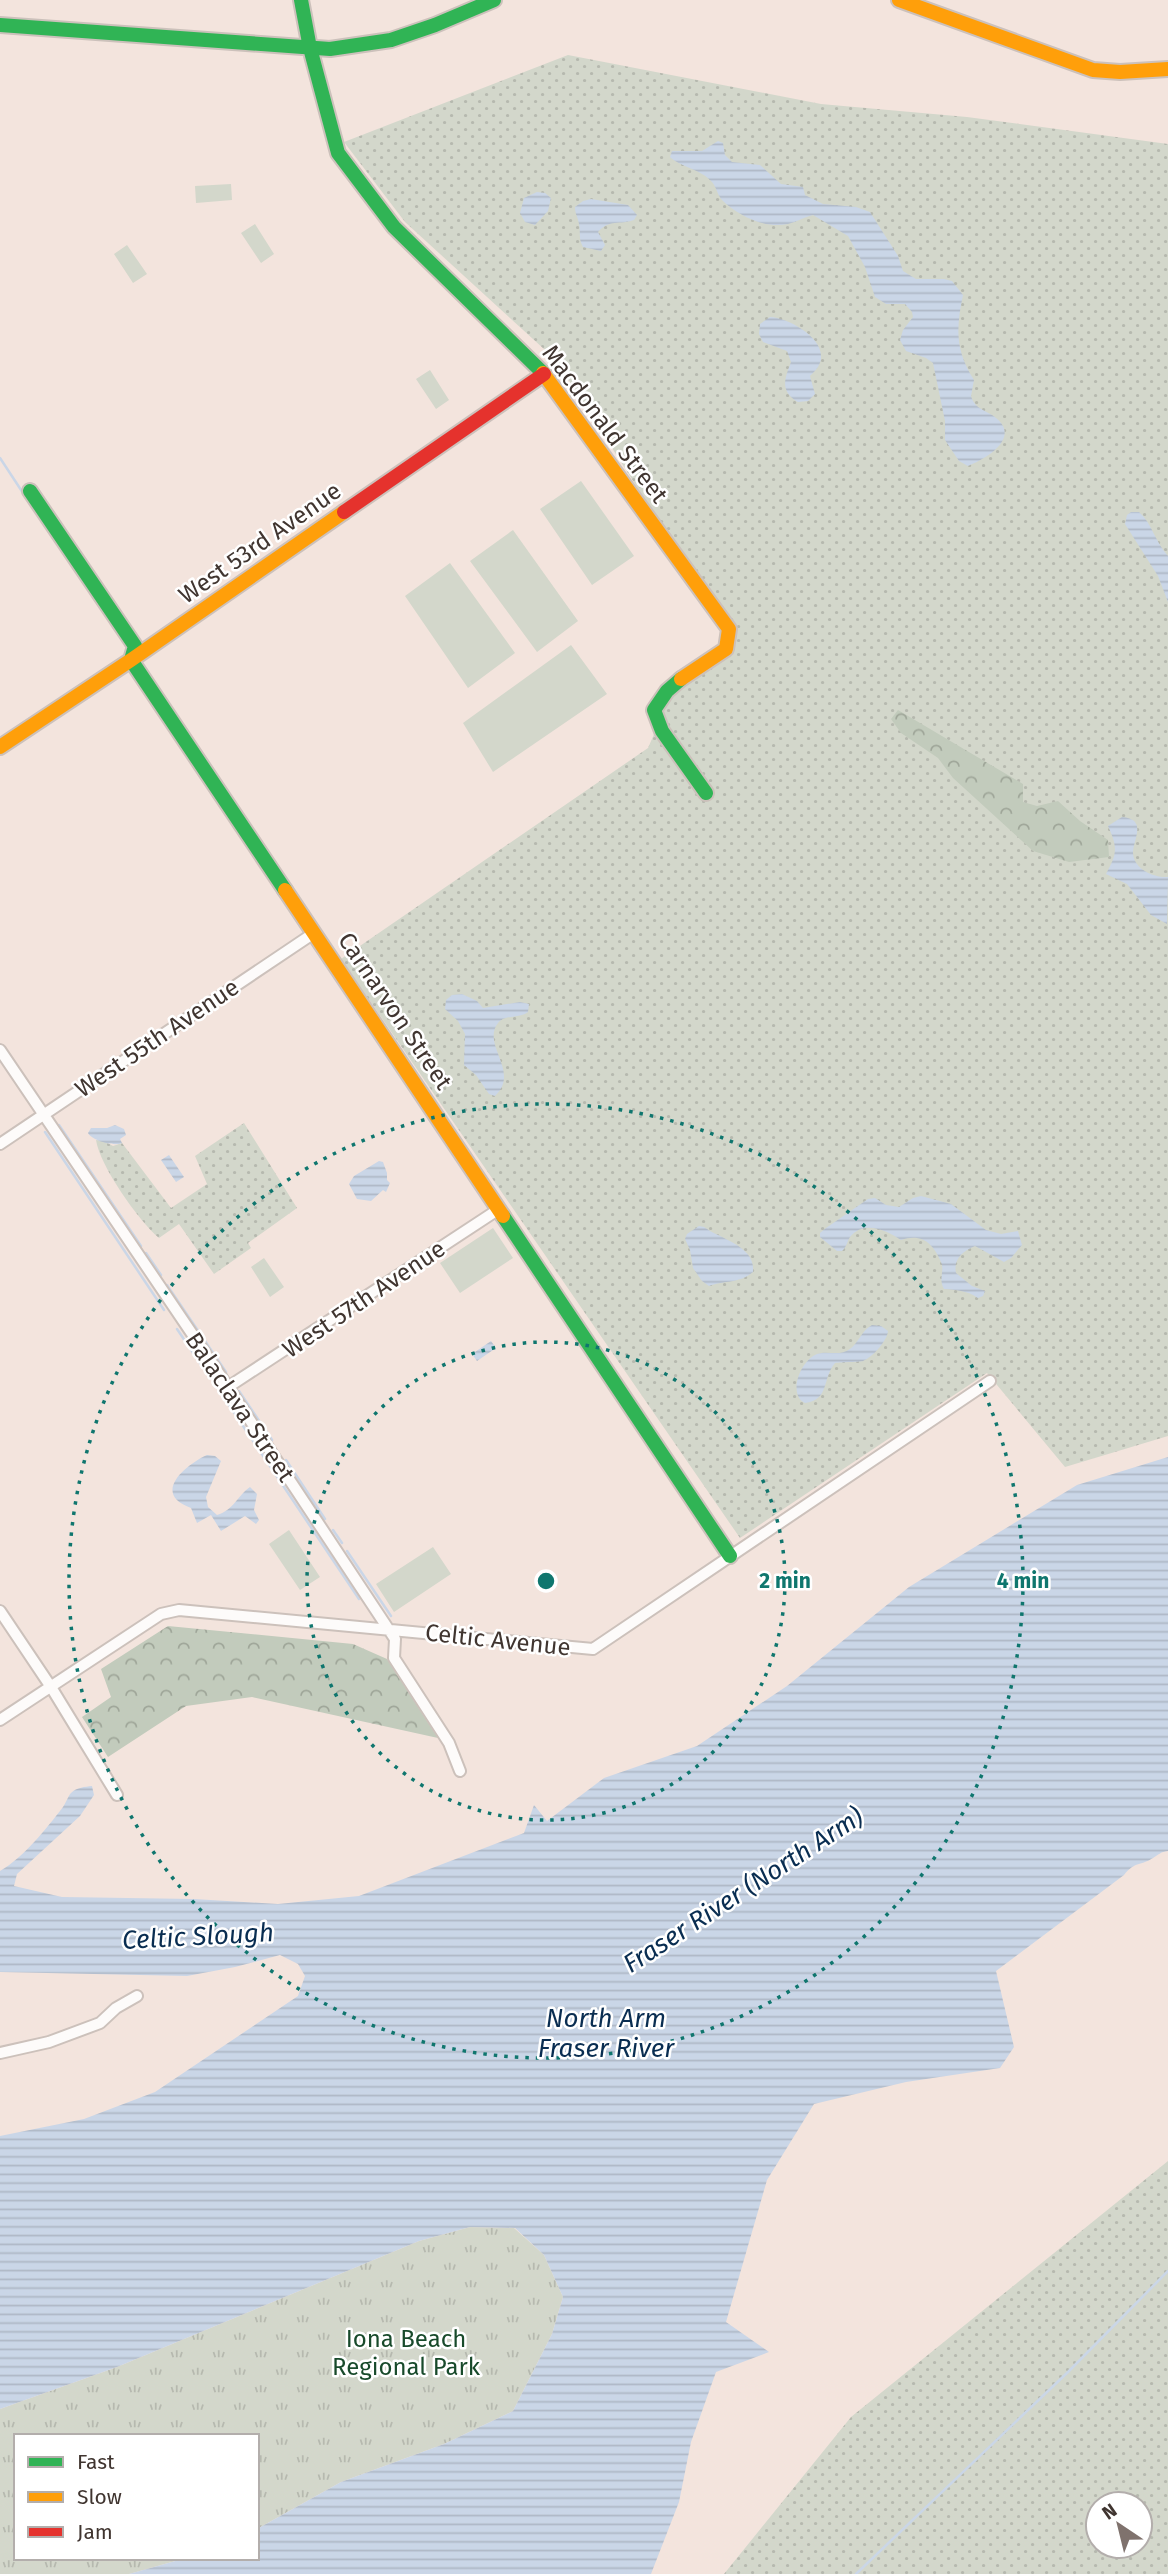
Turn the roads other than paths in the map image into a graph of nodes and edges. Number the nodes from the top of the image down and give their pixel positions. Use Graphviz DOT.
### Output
graph roads {
  1 [pos="301,0"];
  2 [pos="494,0"];
  3 [pos="899,0"];
  4 [pos="0,25"];
  5 [pos="310,48"];
  6 [pos="1168,69"];
  7 [pos="544,374"];
  8 [pos="30,491"];
  9 [pos="131,660"];
  10 [pos="0,747"];
  11 [pos="706,793"];
  12 [pos="314,933"];
  13 [pos="0,1050"];
  14 [pos="43,1115"];
  15 [pos="0,1144"];
  16 [pos="499,1209"];
  17 [pos="990,1381"];
  18 [pos="228,1387"];
  19 [pos="730,1556"];
  20 [pos="0,1611"];
  21 [pos="389,1630"];
  22 [pos="51,1687"];
  23 [pos="0,1720"];
  24 [pos="460,1771"];
  25 [pos="117,1795"];
  26 [pos="136,1996"];
  27 [pos="0,2053"];
  1 -- 5 [label="street, Macdonald Street"];
  2 -- 5 [label="street"];
  3 -- 6 [label="street"];
  4 -- 5 [label="street"];
  5 -- 7 [label="street, Macdonald Street"];
  7 -- 9 [label="street, West 53rd Avenue"];
  7 -- 11 [label="street, Macdonald Street"];
  8 -- 9 [label="street, Carnarvon Street"];
  9 -- 10 [label="street, West 53rd Avenue"];
  9 -- 12 [label="street, Carnarvon Street"];
  12 -- 14 [label="street, West 55th Avenue"];
  12 -- 16 [label="street, Carnarvon Street"];
  13 -- 14 [label="street, Balaclava Street"];
  14 -- 15 [label="street, West 55th Avenue"];
  14 -- 18 [label="street, Balaclava Street"];
  16 -- 18 [label="street, West 57th Avenue"];
  16 -- 19 [label="street, Carnarvon Street"];
  17 -- 19 [label="street, Celtic Avenue"];
  18 -- 21 [label="street, Balaclava Street"];
  19 -- 21 [label="street, Celtic Avenue"];
  20 -- 22 [label="street"];
  21 -- 22 [label="street, Celtic Avenue"];
  21 -- 24 [label="street, Balaclava Street"];
  22 -- 23 [label="street, Celtic Avenue"];
  22 -- 25 [label="street"];
  26 -- 27 [label="street"];
}
